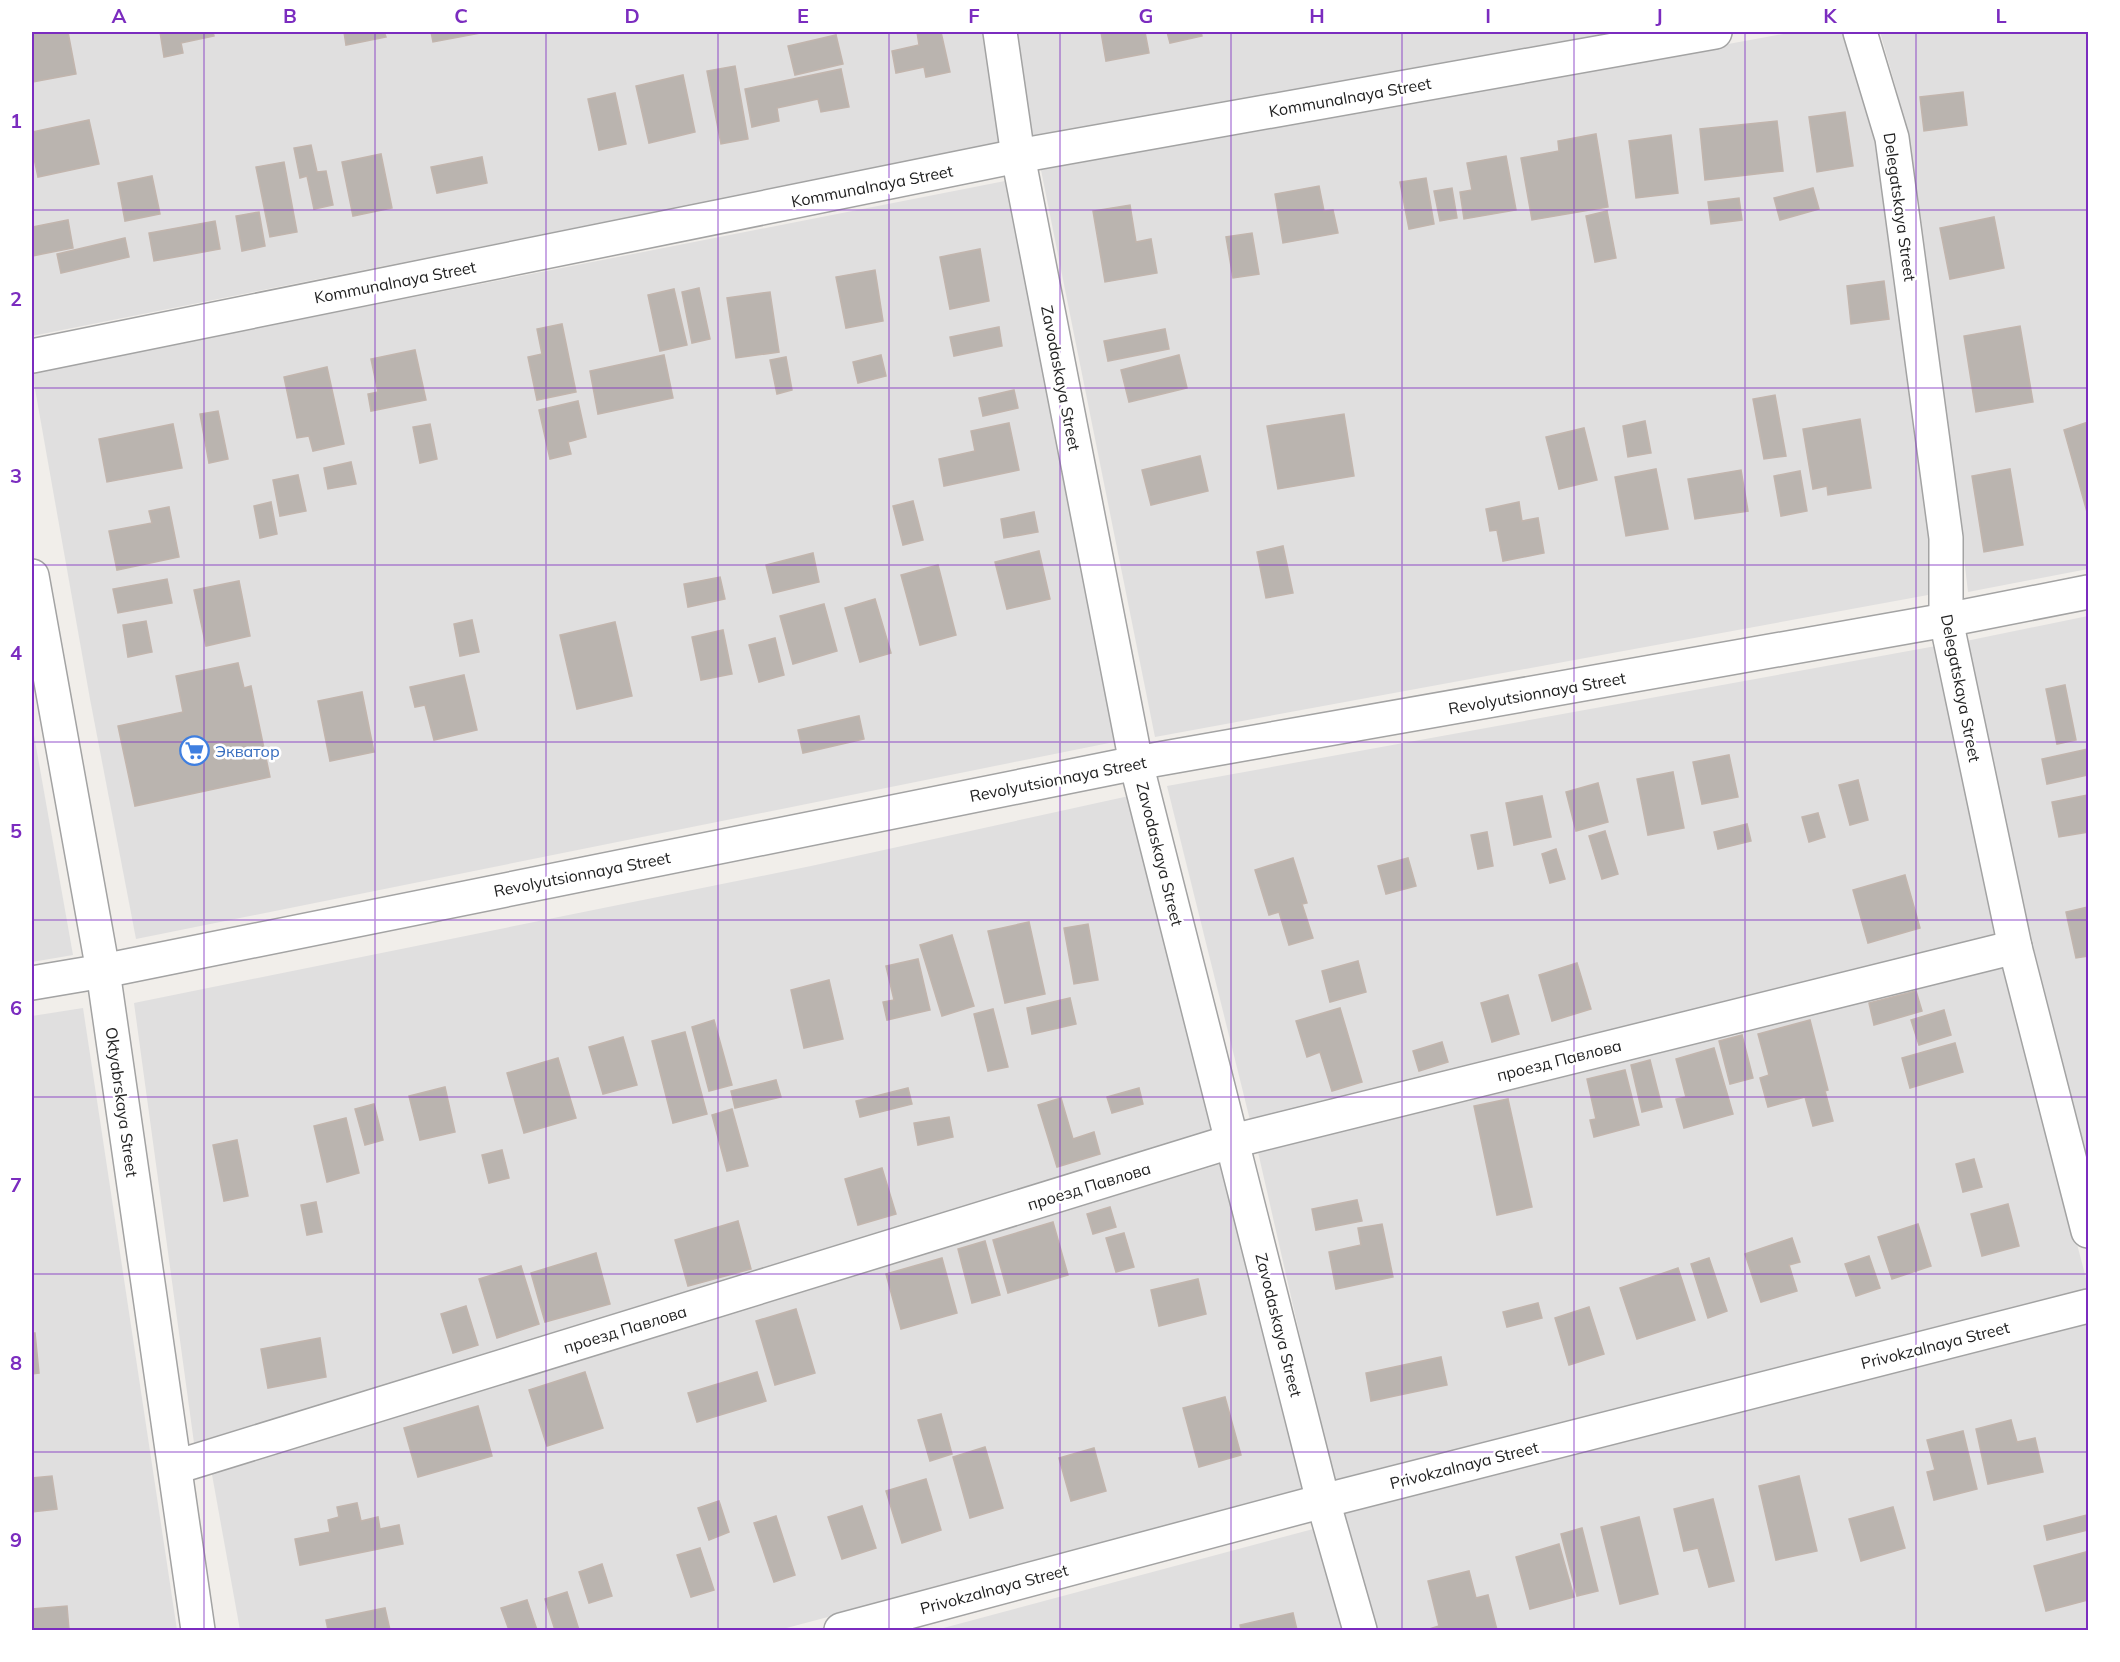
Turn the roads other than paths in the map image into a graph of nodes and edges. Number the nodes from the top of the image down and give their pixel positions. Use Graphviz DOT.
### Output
graph roads {
  1 [pos="1000,32"];
  2 [pos="1715,32"];
  3 [pos="1860,32"];
  4 [pos="1018,156"];
  5 [pos="32,356"];
  6 [pos="32,576"];
  7 [pos="2088,592"];
  8 [pos="1946,621"];
  9 [pos="1136,763"];
  10 [pos="2015,947"];
  11 [pos="103,971"];
  12 [pos="32,983"];
  13 [pos="1233,1142"];
  14 [pos="2088,1231"];
  15 [pos="2088,1306"];
  16 [pos="176,1467"];
  17 [pos="1323,1502"];
  18 [pos="198,1630"];
  19 [pos="841,1630"];
  20 [pos="1360,1630"];
  1 -- 4 [label="street, Zavodaskaya Street"];
  2 -- 4 [label="street, Kommunalnaya Street"];
  3 -- 8 [label="street, Delegatskaya Street"];
  4 -- 5 [label="street, Kommunalnaya Street"];
  4 -- 9 [label="street, Zavodaskaya Street"];
  6 -- 11 [label="street, Oktyabrskaya Street"];
  7 -- 8 [label="street, Revolyutsionnaya Street"];
  8 -- 9 [label="street, Revolyutsionnaya Street"];
  8 -- 10 [label="street, Delegatskaya Street"];
  9 -- 11 [label="street, Revolyutsionnaya Street"];
  9 -- 13 [label="street, Zavodaskaya Street"];
  10 -- 13 [label="street, проезд Павлова"];
  10 -- 14 [label="street, Delegatskaya Street"];
  11 -- 12 [label="street, Revolyutsionnaya Street"];
  11 -- 16 [label="street, Oktyabrskaya Street"];
  13 -- 16 [label="street, проезд Павлова"];
  13 -- 17 [label="street, Zavodaskaya Street"];
  15 -- 17 [label="street, Privokzalnaya Street"];
  16 -- 18 [label="street, Oktyabrskaya Street"];
  17 -- 19 [label="street, Privokzalnaya Street"];
  17 -- 20 [label="street, Zavodaskaya Street"];
}
